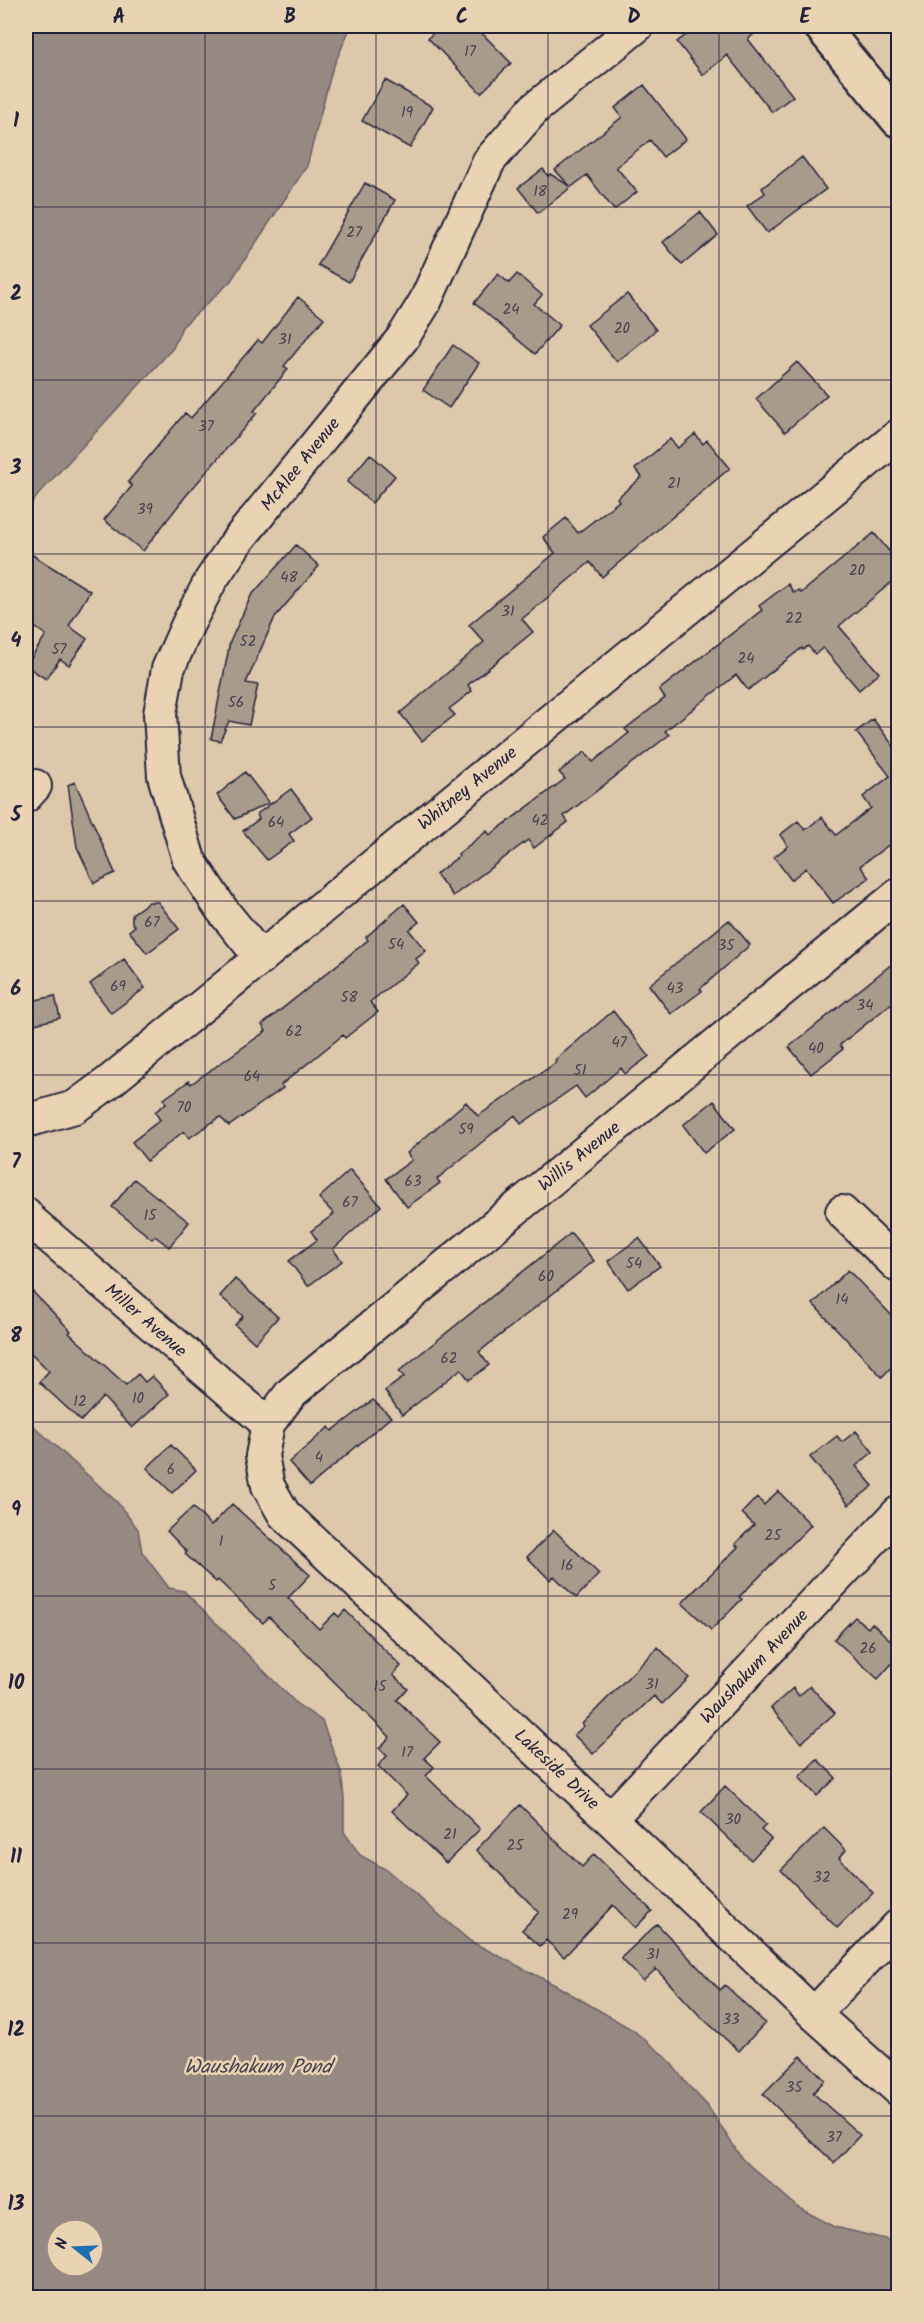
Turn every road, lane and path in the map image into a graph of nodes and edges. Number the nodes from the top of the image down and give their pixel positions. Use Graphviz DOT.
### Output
graph roads {
  1 [pos="637,26"];
  2 [pos="821,26"];
  3 [pos="898,120"];
  4 [pos="898,436"];
  5 [pos="898,895"];
  6 [pos="261,958"];
  7 [pos="26,1121"];
  8 [pos="843,1212"];
  9 [pos="26,1214"];
  10 [pos="898,1266"];
  11 [pos="268,1424"];
  12 [pos="898,1513"];
  13 [pos="610,1819"];
  14 [pos="898,1926"];
  15 [pos="814,2014"];
  16 [pos="898,2089"];
  1 -- 6 [label="street, McAlee Avenue"];
  2 -- 3 [label="main road"];
  4 -- 6 [label="street, Whitney Avenue"];
  5 -- 11 [label="street, Willis Avenue"];
  6 -- 7 [label="street, Whitney Avenue"];
  8 -- 10 [label="street"];
  9 -- 11 [label="street, Miller Avenue"];
  11 -- 13 [label="street, Lakeside Drive"];
  12 -- 13 [label="street, Waushakum Avenue"];
  13 -- 15 [label="street, Lakeside Drive"];
  14 -- 15 [label="street"];
  15 -- 16 [label="street, Lakeside Drive"];
}
